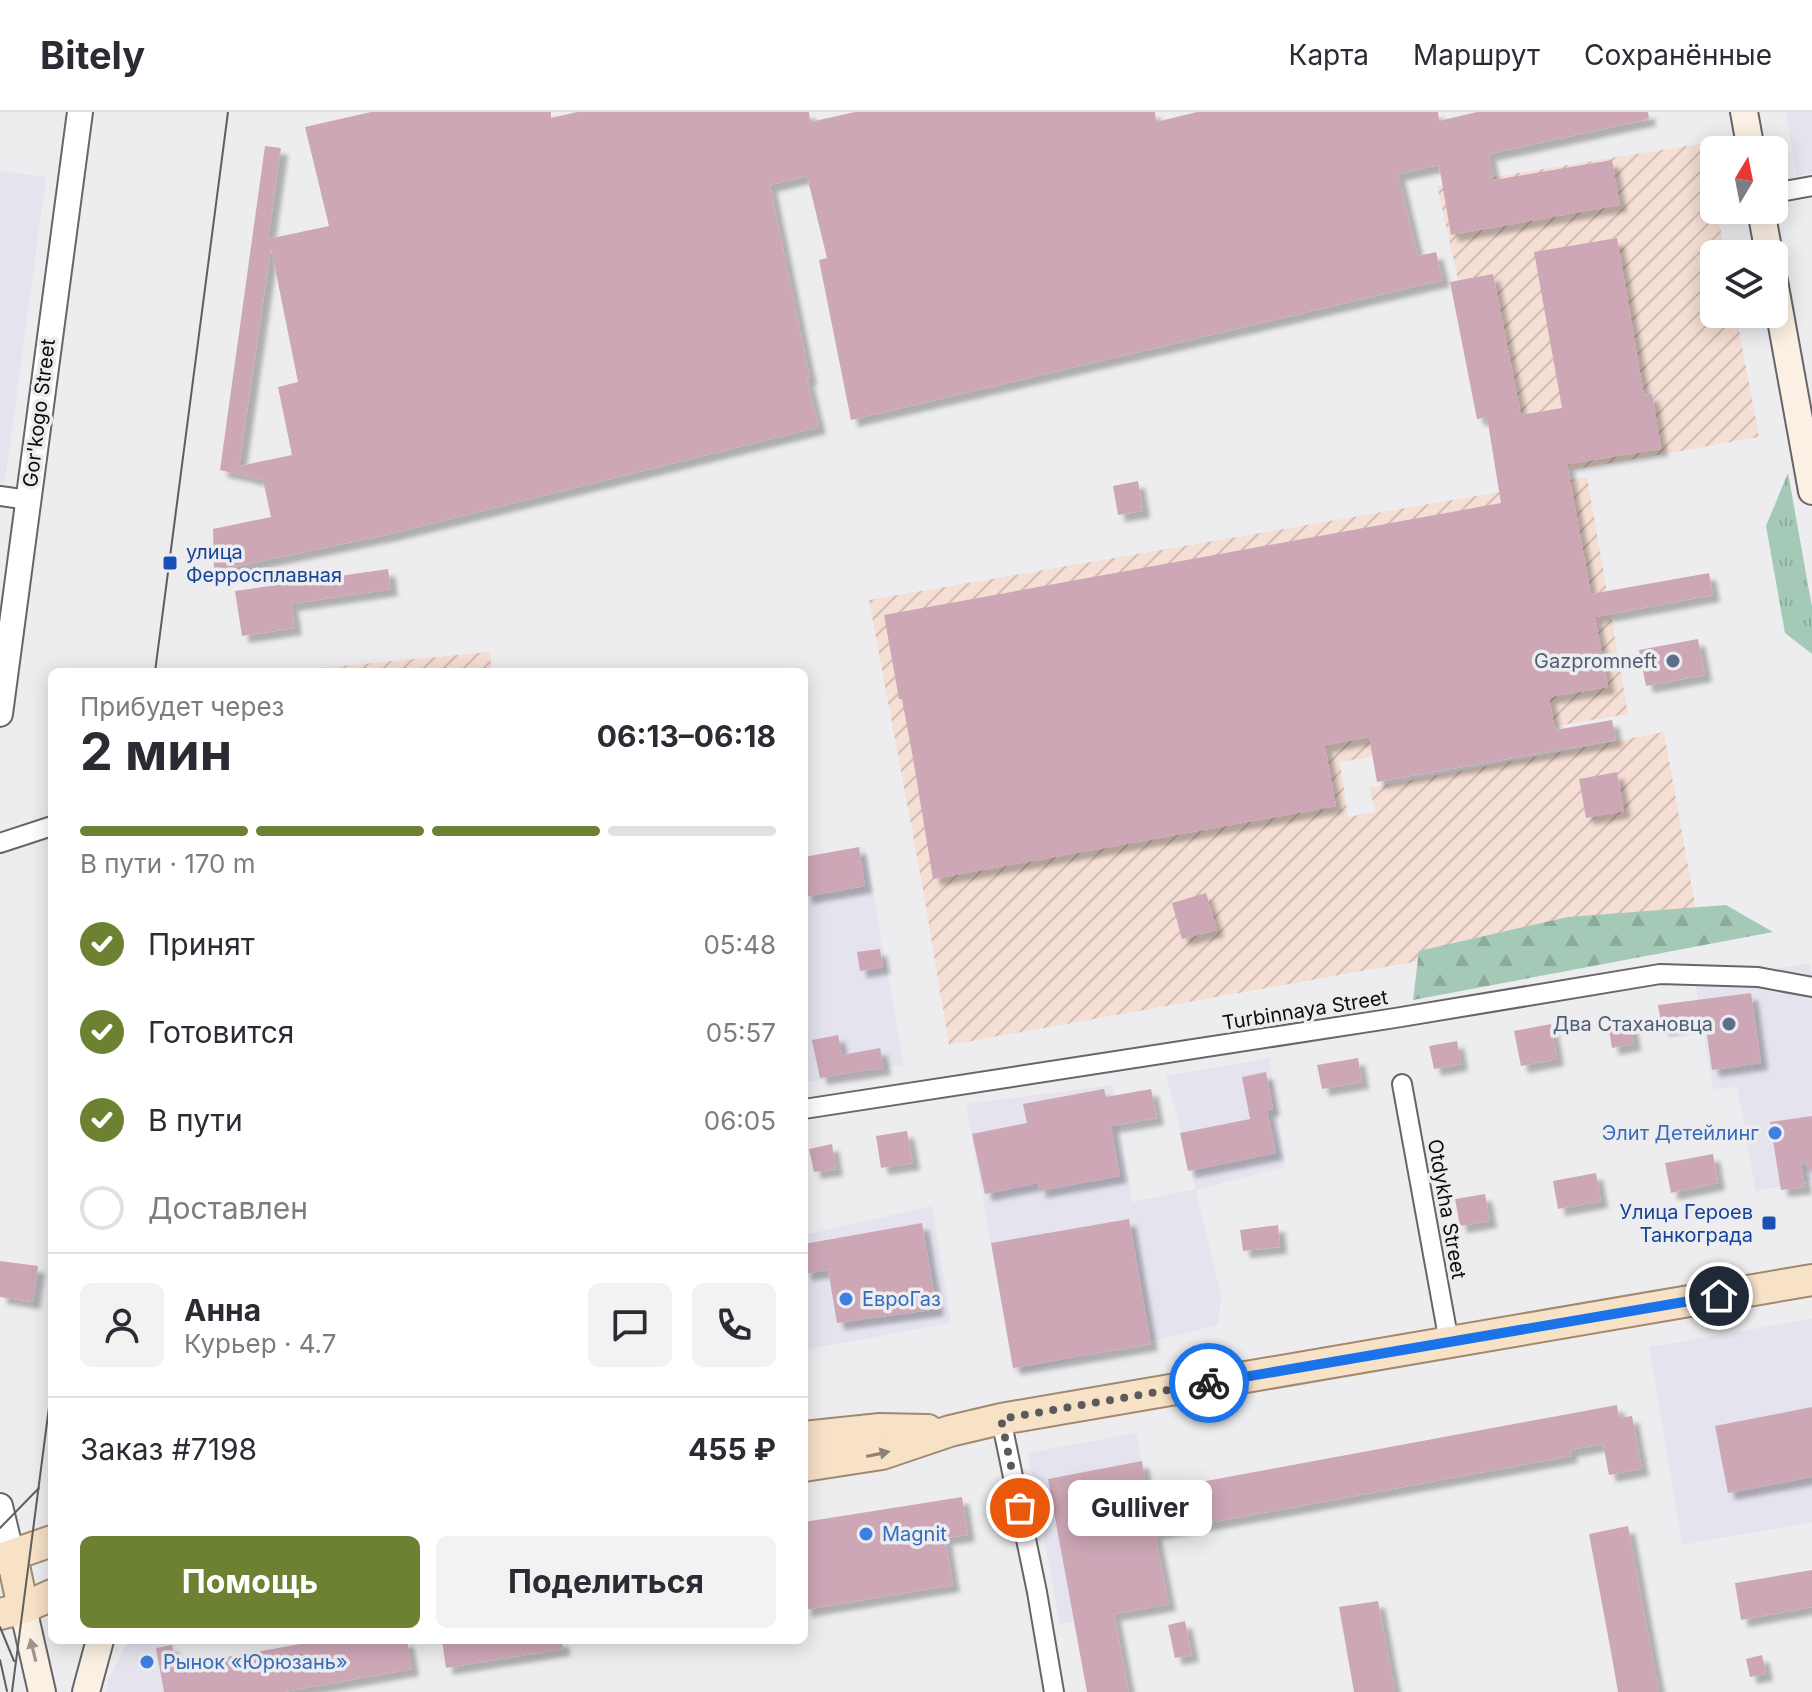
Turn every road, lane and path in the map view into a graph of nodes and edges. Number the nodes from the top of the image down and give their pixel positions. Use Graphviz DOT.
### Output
graph roads {
  1 [pos="80,112"];
  2 [pos="1744,112"];
  3 [pos="1748,136"];
  4 [pos="1812,186"];
  5 [pos="1788,190"];
  6 [pos="1783,328"];
  7 [pos="1812,491"];
  8 [pos="0,496"];
  9 [pos="28,500"];
  10 [pos="0,714"];
  11 [pos="48,827"];
  12 [pos="0,843"];
  13 [pos="1812,987"];
  14 [pos="1402,1084"];
  15 [pos="808,1108"];
  16 [pos="1812,1280"];
  17 [pos="1449,1342"];
  18 [pos="1001,1419"];
  19 [pos="950,1431"];
  20 [pos="808,1437"];
  21 [pos="808,1465"];
  22 [pos="0,1506"];
  23 [pos="48,1542"];
  24 [pos="6,1558"];
  25 [pos="48,1597"];
  26 [pos="11,1611"];
  27 [pos="99,1644"];
  28 [pos="42,1692"];
  29 [pos="86,1692"];
  30 [pos="1054,1692"];
  1 -- 9 [label="street, Gor'kogo Street"];
  2 -- 3 [label="main road"];
  4 -- 5 [label="street"];
  6 -- 7 [label="main road"];
  8 -- 9 [label="street"];
  9 -- 10 [label="street, Gor'kogo Street"];
  11 -- 12 [label="street"];
  13 -- 15 [label="street, Turbinnaya Street"];
  14 -- 17 [label="street, Otdykha Street"];
  16 -- 17 [label="main road"];
  17 -- 18 [label="main road"];
  18 -- 19 [label="main road"];
  18 -- 30 [label="street"];
  19 -- 20 [label="main road"];
  21 -- 19 [label="main road, one-way"];
  22 -- 24 [label="street"];
  23 -- 24 [label="main road"];
  24 -- 26 [label="main road"];
  25 -- 26 [label="main road"];
  28 -- 26 [label="main road, one-way"];
  27 -- 29 [label="main road"];
}
